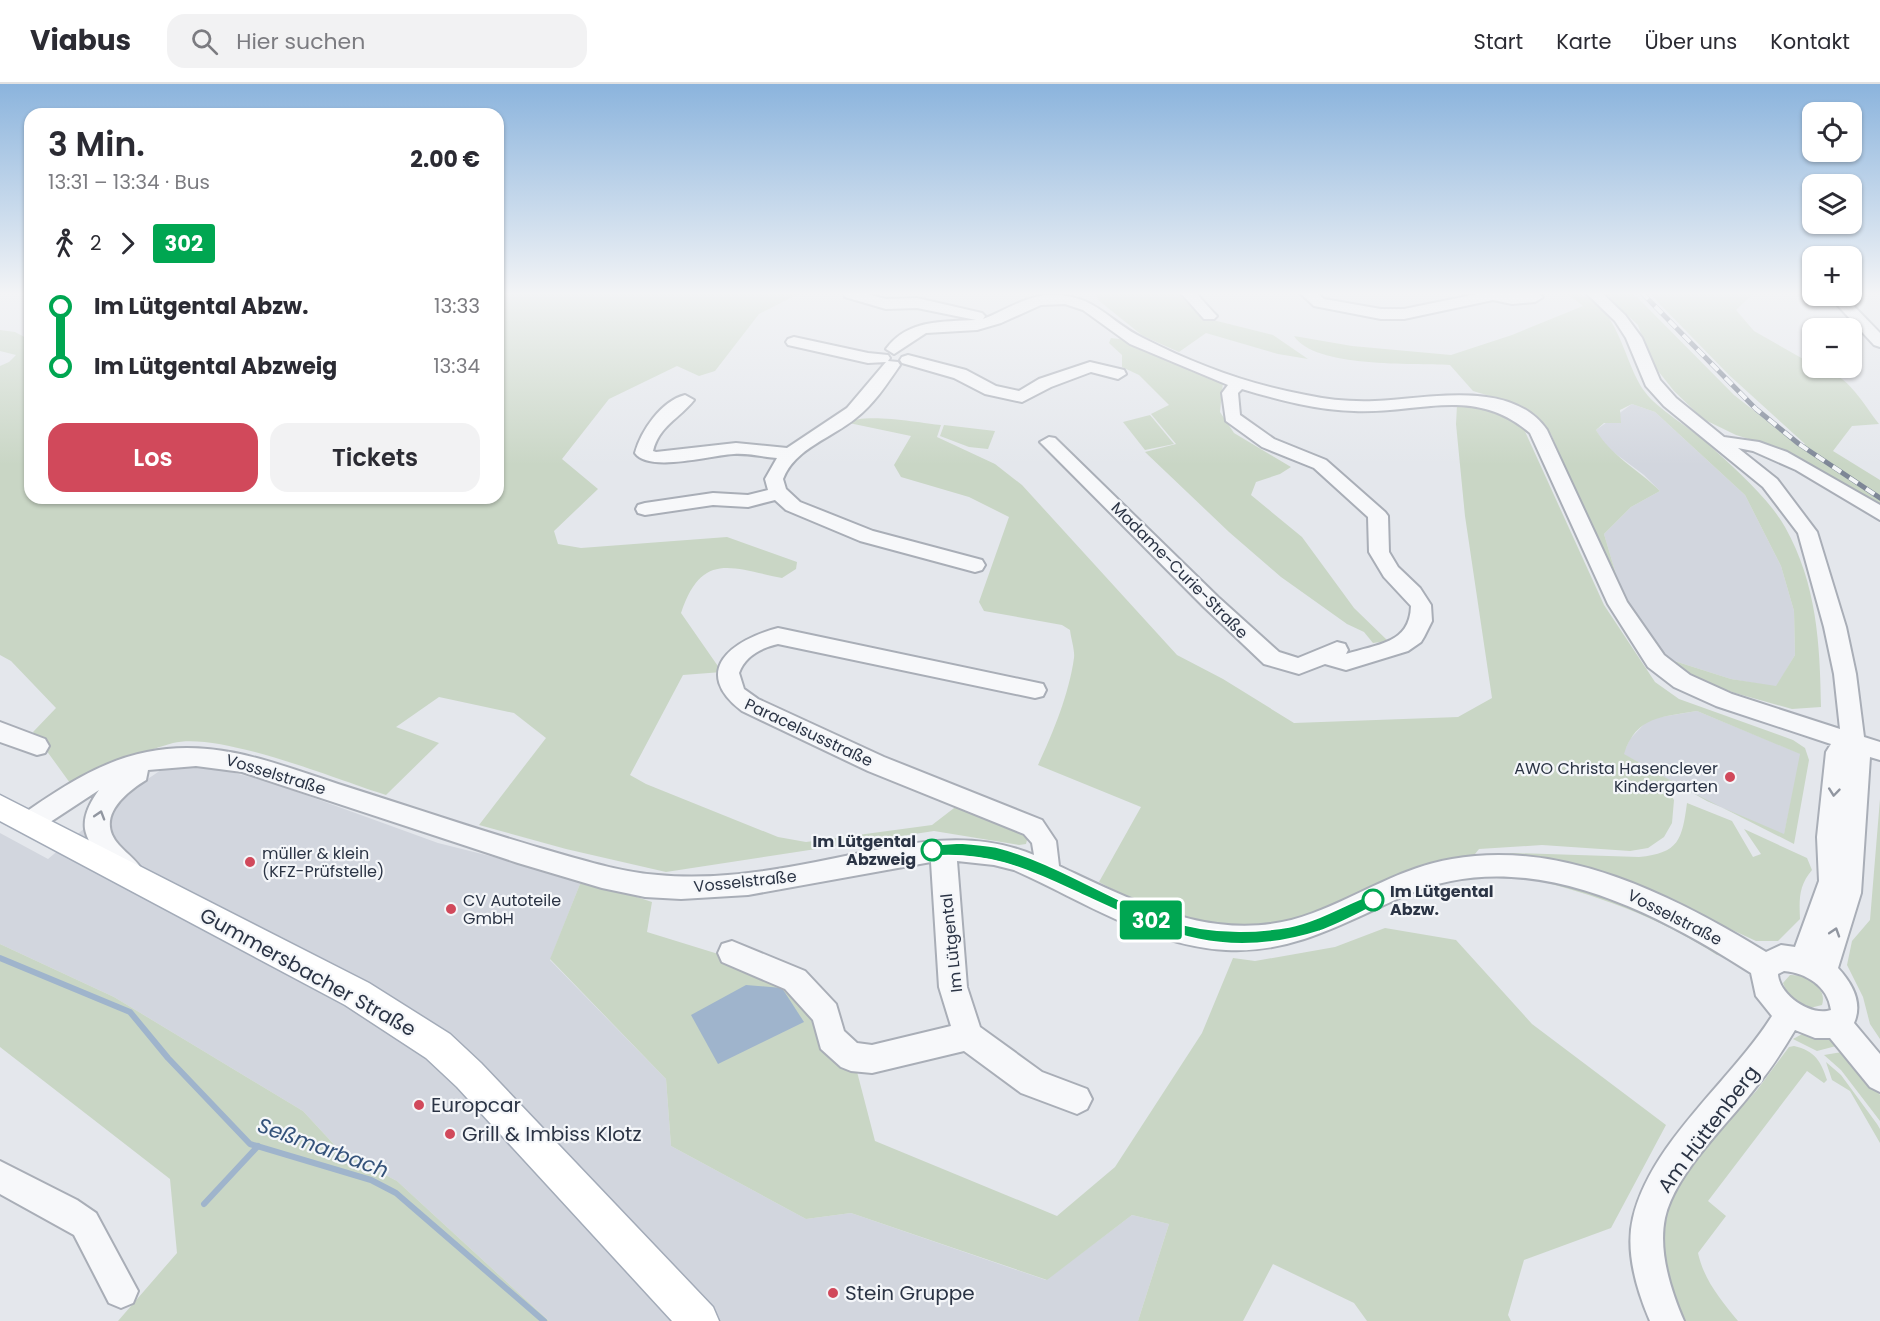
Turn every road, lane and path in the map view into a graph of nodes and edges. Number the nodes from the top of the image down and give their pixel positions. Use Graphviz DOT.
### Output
graph roads {
  1 [pos="830,350"];
  2 [pos="897,350"];
  3 [pos="1158,350"];
  4 [pos="1639,350"];
  5 [pos="894,358"];
  6 [pos="1118,374"];
  7 [pos="1238,383"];
  8 [pos="685,400"];
  9 [pos="1049,442"];
  10 [pos="1719,442"];
  11 [pos="788,454"];
  12 [pos="780,494"];
  13 [pos="645,509"];
  14 [pos="1880,514"];
  15 [pos="975,565"];
  16 [pos="1035,690"];
  17 [pos="0,731"];
  18 [pos="1853,742"];
  19 [pos="37,746"];
  20 [pos="1880,751"];
  21 [pos="165,758"];
  22 [pos="0,807"];
  23 [pos="29,823"];
  24 [pos="943,849"];
  25 [pos="1045,871"];
  26 [pos="137,879"];
  27 [pos="732,953"];
  28 [pos="1766,967"];
  29 [pos="1813,967"];
  30 [pos="1789,1014"];
  31 [pos="1836,1023"];
  32 [pos="968,1036"];
  33 [pos="1880,1077"];
  34 [pos="1077,1099"];
  35 [pos="0,1177"];
  36 [pos="121,1292"];
  37 [pos="699,1321"];
  38 [pos="1667,1321"];
  1 -- 5 [label="street"];
  2 -- 5 [label="street"];
  3 -- 7 [label="street"];
  4 -- 10 [label="street"];
  5 -- 6 [label="street"];
  5 -- 11 [label="street"];
  7 -- 9 [label="street, Madame-Curie-Straße"];
  7 -- 18 [label="street"];
  8 -- 11 [label="street"];
  10 -- 14 [label="street"];
  10 -- 18 [label="street"];
  11 -- 12 [label="street"];
  12 -- 13 [label="street"];
  12 -- 15 [label="street"];
  16 -- 25 [label="street, Paracelsusstraße"];
  17 -- 19 [label="street"];
  18 -- 20 [label="street"];
  18 -- 29 [label="street"];
  21 -- 23 [label="street, Vosselstraße"];
  21 -- 24 [label="street, Vosselstraße"];
  26 -- 21 [label="street, one-way"];
  22 -- 23 [label="main road, Gummersbacher Straße"];
  23 -- 26 [label="main road, Gummersbacher Straße"];
  24 -- 25 [label="street, Vosselstraße"];
  24 -- 32 [label="street, Im Lütgental"];
  25 -- 28 [label="street, Vosselstraße"];
  26 -- 37 [label="main road, Gummersbacher Straße"];
  27 -- 32 [label="street"];
  28 -- 29 [label="street"];
  28 -- 30 [label="street"];
  29 -- 31 [label="street"];
  30 -- 31 [label="street"];
  30 -- 38 [label="street, Am Hüttenberg"];
  31 -- 33 [label="street"];
  32 -- 34 [label="street"];
  35 -- 36 [label="street"];
}
